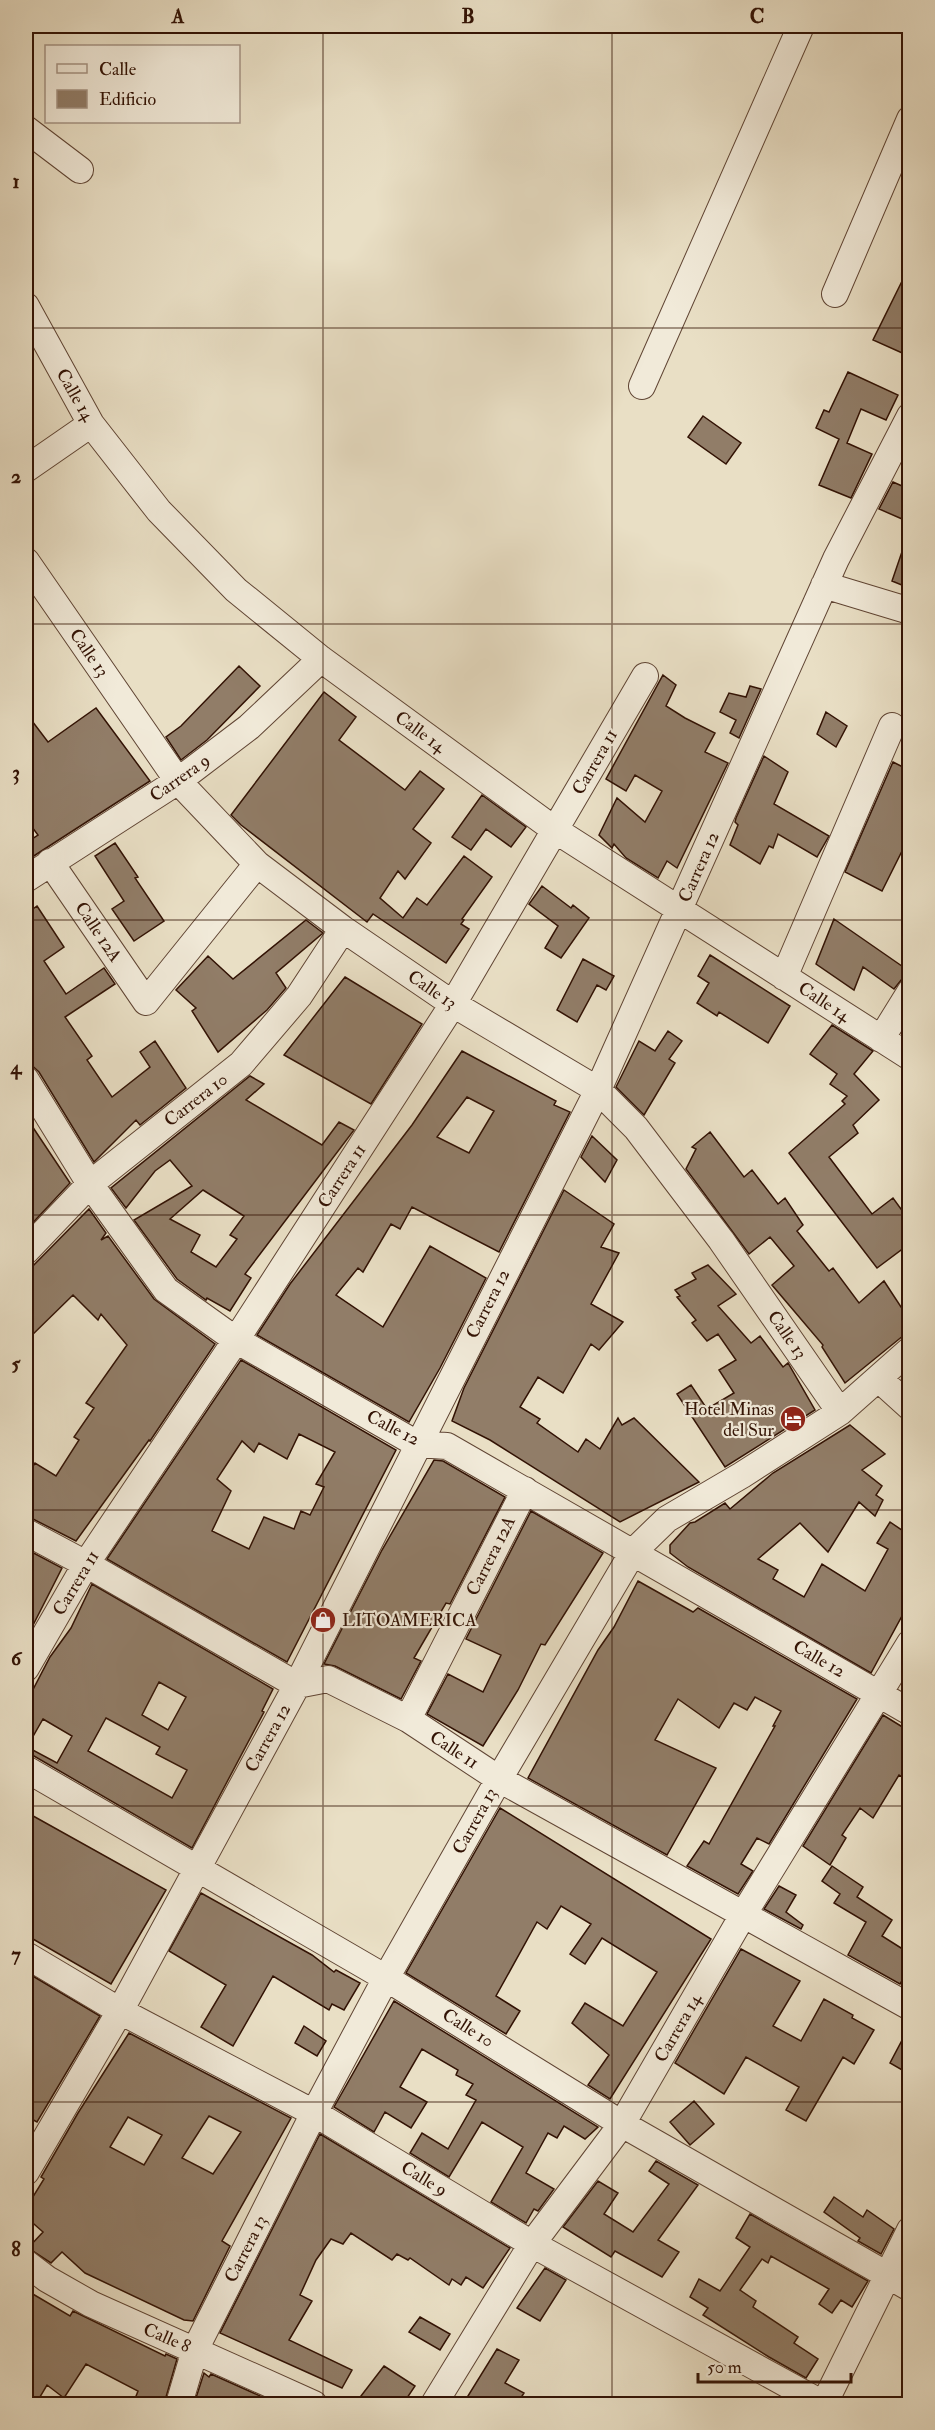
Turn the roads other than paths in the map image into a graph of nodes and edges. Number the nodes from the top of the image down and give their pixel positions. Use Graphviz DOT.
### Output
graph roads {
  1 [pos="801,26"];
  2 [pos="909,119"];
  3 [pos="26,129"];
  4 [pos="80,170"];
  5 [pos="835,294"];
  6 [pos="26,306"];
  7 [pos="642,386"];
  8 [pos="909,416"];
  9 [pos="91,424"];
  10 [pos="26,469"];
  11 [pos="26,561"];
  12 [pos="825,585"];
  13 [pos="909,611"];
  14 [pos="321,659"];
  15 [pos="645,676"];
  16 [pos="892,726"];
  17 [pos="178,781"];
  18 [pos="555,830"];
  19 [pos="50,862"];
  20 [pos="257,864"];
  21 [pos="26,879"];
  22 [pos="680,910"];
  23 [pos="343,930"];
  24 [pos="784,977"];
  25 [pos="909,992"];
  26 [pos="453,1004"];
  27 [pos="881,1039"];
  28 [pos="909,1057"];
  29 [pos="26,1080"];
  30 [pos="598,1090"];
  31 [pos="90,1184"];
  32 [pos="26,1251"];
  33 [pos="236,1340"];
  34 [pos="909,1350"];
  35 [pos="879,1379"];
  36 [pos="909,1407"];
  37 [pos="840,1412"];
  38 [pos="417,1444"];
  39 [pos="525,1490"];
  40 [pos="26,1533"];
  41 [pos="633,1552"];
  42 [pos="86,1564"];
  43 [pos="909,1643"];
  44 [pos="26,1668"];
  45 [pos="297,1685"];
  46 [pos="879,1694"];
  47 [pos="909,1712"];
  48 [pos="408,1719"];
  49 [pos="26,1769"];
  50 [pos="499,1779"];
  51 [pos="198,1867"];
  52 [pos="742,1915"];
  53 [pos="26,1955"];
  54 [pos="386,1978"];
  55 [pos="909,2007"];
  56 [pos="120,2011"];
  57 [pos="314,2113"];
  58 [pos="622,2124"];
  59 [pos="26,2172"];
  60 [pos="909,2230"];
  61 [pos="532,2244"];
  62 [pos="26,2263"];
  63 [pos="886,2276"];
  64 [pos="909,2288"];
  65 [pos="195,2350"];
  66 [pos="179,2404"];
  67 [pos="314,2404"];
  68 [pos="434,2404"];
  69 [pos="824,2404"];
  1 -- 7 [label="street"];
  2 -- 5 [label="street"];
  3 -- 4 [label="street"];
  6 -- 9 [label="street, Calle 14"];
  8 -- 12 [label="street, Carrera 12"];
  9 -- 10 [label="street"];
  9 -- 14 [label="street, Calle 14"];
  11 -- 17 [label="street, Calle 13"];
  12 -- 13 [label="street"];
  12 -- 22 [label="street, Carrera 12"];
  14 -- 17 [label="street, Carrera 9"];
  14 -- 18 [label="street, Calle 14"];
  15 -- 18 [label="street, Carrera 11"];
  16 -- 24 [label="street"];
  17 -- 19 [label="street, Carrera 9"];
  17 -- 20 [label="street, Calle 13"];
  18 -- 22 [label="street, Calle 14"];
  18 -- 26 [label="street, Carrera 11"];
  19 -- 20 [label="street, Calle 12A"];
  19 -- 21 [label="street, Carrera 9"];
  20 -- 23 [label="street, Calle 13"];
  22 -- 24 [label="street, Calle 14"];
  22 -- 30 [label="street, Carrera 12"];
  23 -- 26 [label="street, Calle 13"];
  23 -- 31 [label="street, Carrera 10"];
  24 -- 27 [label="street, Calle 14"];
  25 -- 27 [label="street"];
  26 -- 30 [label="street, Calle 13"];
  26 -- 33 [label="street, Carrera 11"];
  27 -- 28 [label="street, Calle 14"];
  29 -- 31 [label="street, Calle 12"];
  30 -- 37 [label="street, Calle 13"];
  30 -- 38 [label="street, Carrera 12"];
  31 -- 32 [label="street, Carrera 10"];
  31 -- 33 [label="street, Calle 12"];
  33 -- 38 [label="street, Calle 12"];
  33 -- 42 [label="street, Carrera 11"];
  34 -- 35 [label="street, Carrera 13"];
  35 -- 36 [label="street"];
  35 -- 37 [label="street, Carrera 13"];
  37 -- 41 [label="street, Carrera 13"];
  38 -- 39 [label="street, Calle 12"];
  38 -- 45 [label="street, Carrera 12"];
  39 -- 41 [label="street, Calle 12"];
  39 -- 48 [label="street, Carrera 12A"];
  40 -- 42 [label="street"];
  41 -- 46 [label="street, Calle 12"];
  41 -- 50 [label="street, Carrera 13"];
  42 -- 44 [label="street, Carrera 11"];
  42 -- 45 [label="street"];
  43 -- 46 [label="street, Carrera 14"];
  45 -- 48 [label="street, Calle 11"];
  45 -- 51 [label="street, Carrera 12"];
  46 -- 47 [label="street, Calle 12"];
  46 -- 52 [label="street, Carrera 14"];
  48 -- 50 [label="street, Calle 11"];
  49 -- 51 [label="street, Calle 10"];
  50 -- 52 [label="street, Calle 11"];
  50 -- 54 [label="street, Carrera 13"];
  51 -- 54 [label="street, Calle 10"];
  51 -- 56 [label="street, Carrera 12"];
  52 -- 55 [label="street, Calle 11"];
  52 -- 58 [label="street, Carrera 14"];
  53 -- 56 [label="street, Calle 9"];
  54 -- 57 [label="street, Carrera 13"];
  54 -- 58 [label="street, Calle 10"];
  56 -- 57 [label="street, Calle 9"];
  56 -- 59 [label="street, Carrera 12"];
  57 -- 61 [label="street, Calle 9"];
  57 -- 65 [label="street, Carrera 13"];
  58 -- 61 [label="street, Carrera 14"];
  58 -- 63 [label="street, Calle 10"];
  60 -- 63 [label="street"];
  61 -- 68 [label="street, Carrera 14"];
  61 -- 69 [label="street, Calle 9"];
  62 -- 65 [label="street, Calle 8"];
  63 -- 64 [label="street, Calle 10"];
  63 -- 69 [label="street"];
  65 -- 66 [label="street, Carrera 13"];
  65 -- 67 [label="street, Calle 8"];
}
